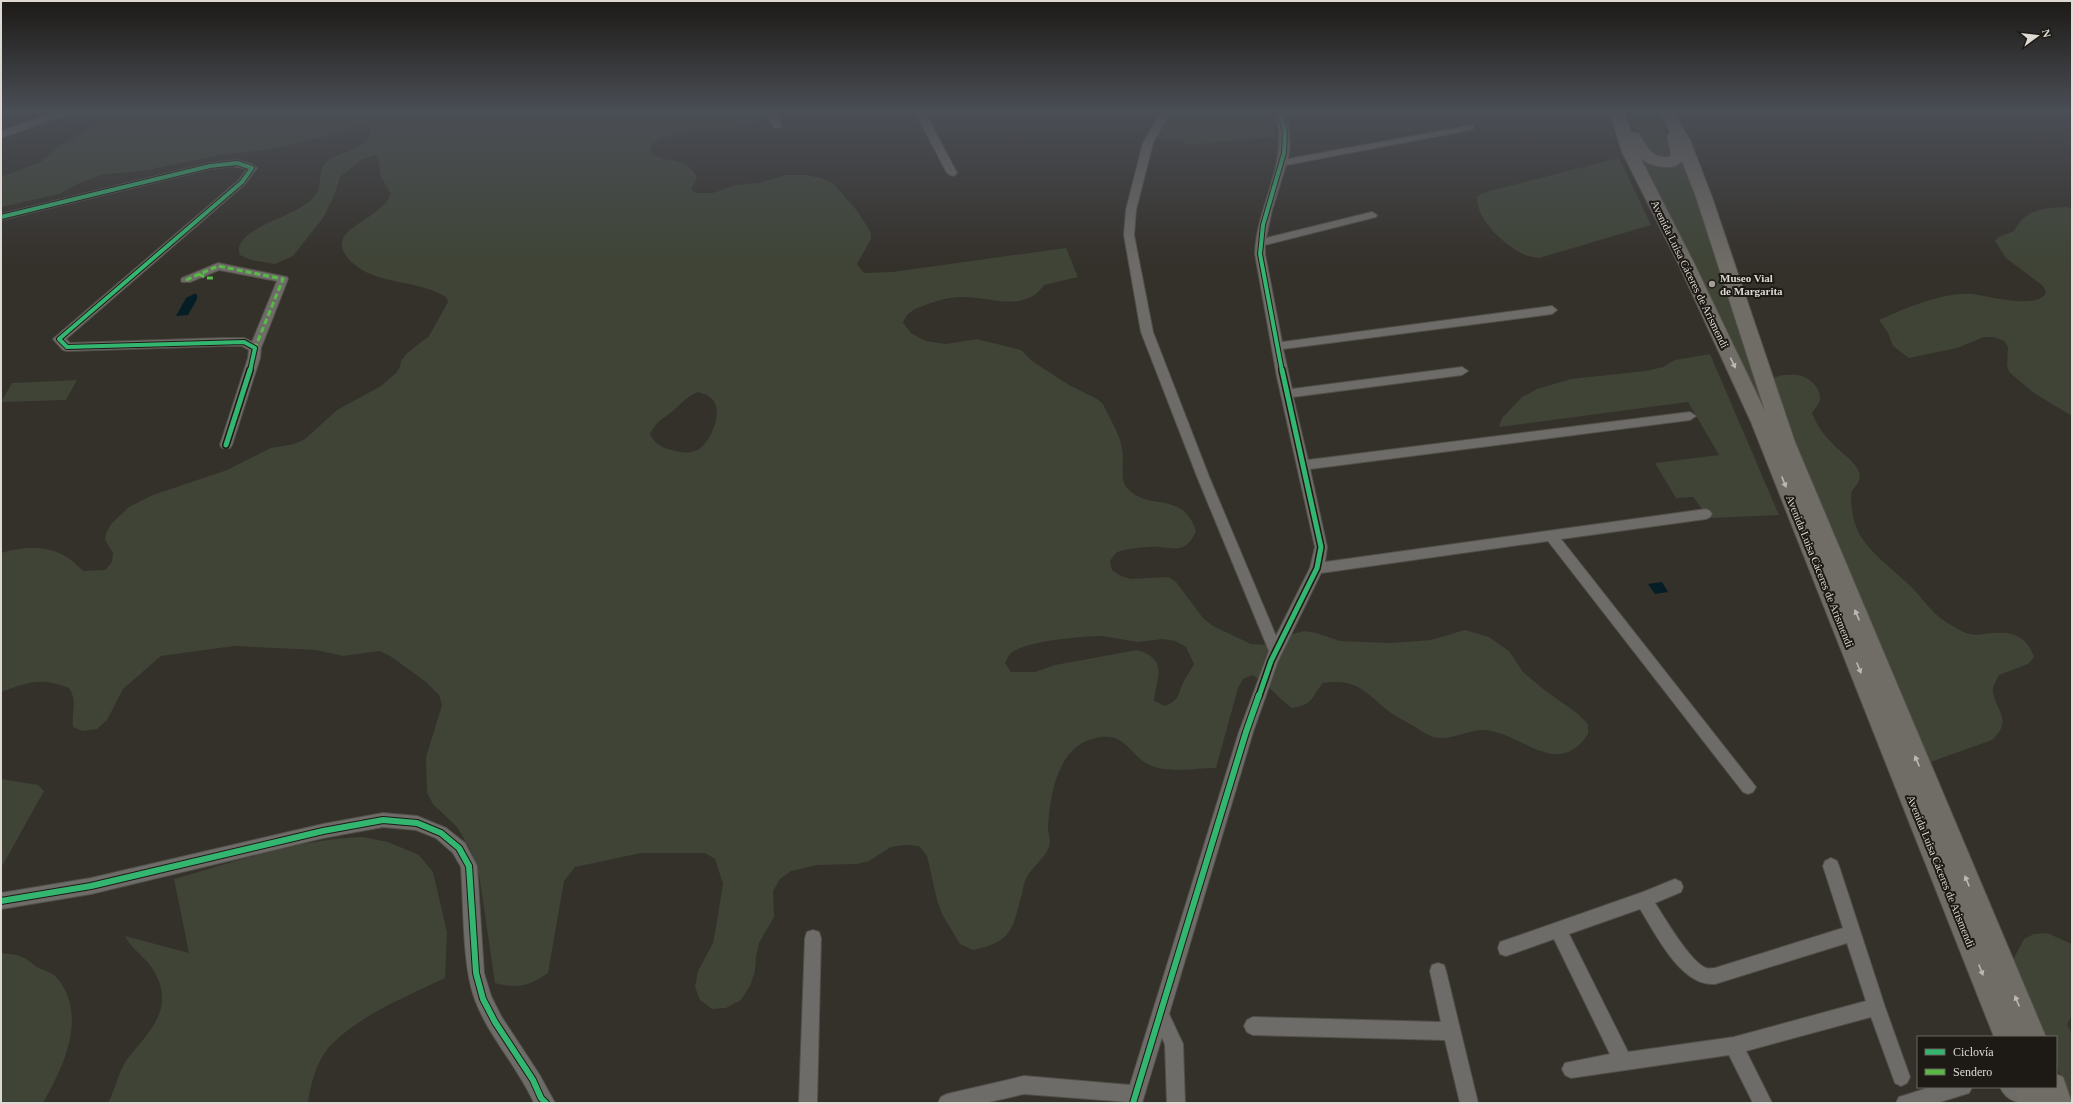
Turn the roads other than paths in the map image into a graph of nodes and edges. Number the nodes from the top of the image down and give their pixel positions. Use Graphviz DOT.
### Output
graph roads {
  1 [pos="1281,163"];
  2 [pos="229,164"];
  3 [pos="237,164"];
  4 [pos="947,164"];
  5 [pos="1143,164"];
  6 [pos="1636,164"];
  7 [pos="1691,164"];
  8 [pos="952,173"];
  9 [pos="1372,215"];
  10 [pos="1,217"];
  11 [pos="1259,243"];
  12 [pos="199,274"];
  13 [pos="213,278"];
  14 [pos="186,280"];
  15 [pos="1552,310"];
  16 [pos="1277,346"];
  17 [pos="255,348"];
  18 [pos="1462,371"];
  19 [pos="1287,394"];
  20 [pos="1690,416"];
  21 [pos="226,445"];
  22 [pos="1304,465"];
  23 [pos="1706,514"];
  24 [pos="1551,536"];
  25 [pos="1317,568"];
  26 [pos="1276,650"];
  27 [pos="1748,787"];
  28 [pos="1831,866"];
  29 [pos="1675,887"];
  30 [pos="1644,900"];
  31 [pos="1,901"];
  32 [pos="1558,930"];
  33 [pos="1852,933"];
  34 [pos="812,938"];
  35 [pos="1506,948"];
  36 [pos="1438,971"];
  37 [pos="1876,1007"];
  38 [pos="1159,1013"];
  39 [pos="1253,1026"];
  40 [pos="1453,1032"];
  41 [pos="2003,1032"];
  42 [pos="2032,1036"];
  43 [pos="1734,1046"];
  44 [pos="1623,1061"];
  45 [pos="1571,1069"];
  46 [pos="1901,1077"];
  47 [pos="1959,1088"];
  48 [pos="2010,1088"];
  49 [pos="2028,1088"];
  50 [pos="2053,1088"];
  51 [pos="1134,1098"];
  52 [pos="546,1103"];
  53 [pos="808,1103"];
  54 [pos="947,1103"];
  55 [pos="1176,1103"];
  56 [pos="1469,1103"];
  57 [pos="1763,1103"];
  58 [pos="1905,1103"];
  59 [pos="2029,1103"];
  60 [pos="2034,1103"];
  61 [pos="2059,1103"];
  1 -- 11 [label="street"];
  2 -- 10 [label="street"];
  3 -- 17 [label="street"];
  4 -- 8 [label="street"];
  5 -- 26 [label="street"];
  6 -- 41 [label="main road, Avenida Luisa Cáceres de Arismendi, one-way"];
  42 -- 7 [label="main road, Avenida Luisa Cáceres de Arismendi, one-way"];
  9 -- 11 [label="street"];
  11 -- 16 [label="street"];
  12 -- 13 [label="street"];
  12 -- 14 [label="street"];
  12 -- 17 [label="street"];
  15 -- 16 [label="street"];
  16 -- 19 [label="street"];
  17 -- 21 [label="street"];
  18 -- 19 [label="street"];
  19 -- 22 [label="street"];
  20 -- 22 [label="street"];
  22 -- 25 [label="street"];
  23 -- 24 [label="street"];
  24 -- 25 [label="street"];
  24 -- 27 [label="street"];
  25 -- 26 [label="street"];
  26 -- 38 [label="street"];
  28 -- 33 [label="street"];
  29 -- 30 [label="street"];
  30 -- 32 [label="street"];
  30 -- 33 [label="street"];
  31 -- 52 [label="street"];
  32 -- 35 [label="street"];
  32 -- 44 [label="street"];
  33 -- 37 [label="street"];
  34 -- 53 [label="street"];
  36 -- 40 [label="street"];
  37 -- 43 [label="street"];
  37 -- 46 [label="street"];
  38 -- 51 [label="street"];
  38 -- 55 [label="street"];
  39 -- 40 [label="street"];
  40 -- 56 [label="street"];
  43 -- 44 [label="street"];
  43 -- 57 [label="street"];
  44 -- 45 [label="street"];
  47 -- 58 [label="street"];
  48 -- 59 [label="street"];
  49 -- 60 [label="main road"];
  50 -- 61 [label="main road"];
  51 -- 54 [label="street"];
}
